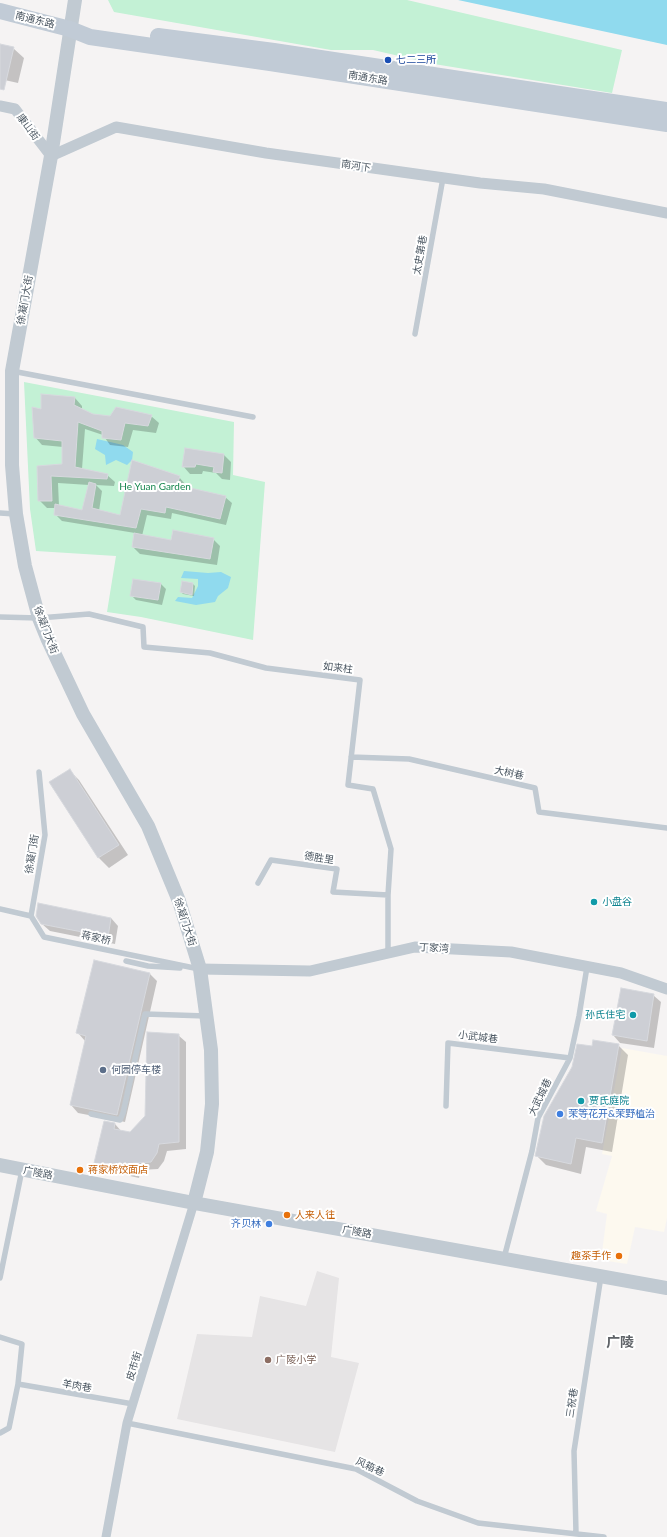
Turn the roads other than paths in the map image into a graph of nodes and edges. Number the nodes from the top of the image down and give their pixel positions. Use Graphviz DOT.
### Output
graph roads {
  1 [pos="75,0"];
  2 [pos="0,11"];
  3 [pos="70,29"];
  4 [pos="0,106"];
  5 [pos="667,110"];
  6 [pos="667,124"];
  7 [pos="50,156"];
  8 [pos="443,178"];
  9 [pos="667,213"];
  10 [pos="415,334"];
  11 [pos="12,371"];
  12 [pos="253,417"];
  13 [pos="0,513"];
  14 [pos="16,514"];
  15 [pos="0,617"];
  16 [pos="39,618"];
  17 [pos="351,757"];
  18 [pos="39,772"];
  19 [pos="667,828"];
  20 [pos="258,883"];
  21 [pos="388,895"];
  22 [pos="0,910"];
  23 [pos="31,916"];
  24 [pos="388,953"];
  25 [pos="126,961"];
  26 [pos="587,967"];
  27 [pos="200,969"];
  28 [pos="667,989"];
  29 [pos="207,1016"];
  30 [pos="570,1058"];
  31 [pos="446,1106"];
  32 [pos="91,1114"];
  33 [pos="0,1164"];
  34 [pos="22,1170"];
  35 [pos="194,1203"];
  36 [pos="504,1259"];
  37 [pos="601,1276"];
  38 [pos="0,1278"];
  39 [pos="667,1288"];
  40 [pos="0,1337"];
  41 [pos="18,1384"];
  42 [pos="134,1404"];
  43 [pos="127,1423"];
  44 [pos="0,1433"];
  45 [pos="576,1533"];
  46 [pos="106,1537"];
  47 [pos="604,1537"];
  1 -- 3 [label="street, 徐凝门大街"];
  2 -- 3 [label="main road, 南通东路"];
  3 -- 5 [label="main road, 南通东路"];
  3 -- 6 [label="main road, 南通东路"];
  3 -- 7 [label="street, 徐凝门大街"];
  4 -- 7 [label="street, 康山街"];
  7 -- 8 [label="street, 南河下"];
  7 -- 11 [label="street, 徐凝门大街"];
  8 -- 9 [label="street, 南河下"];
  8 -- 10 [label="lane, 太史第巷"];
  11 -- 12 [label="lane"];
  11 -- 14 [label="street, 徐凝门大街"];
  13 -- 14 [label="lane"];
  14 -- 16 [label="street, 徐凝门大街"];
  15 -- 16 [label="lane"];
  16 -- 17 [label="lane, 如来柱"];
  16 -- 27 [label="street, 徐凝门大街"];
  17 -- 19 [label="lane, 大树巷"];
  17 -- 21 [label="lane, 如来柱"];
  18 -- 23 [label="lane, 徐凝门街"];
  20 -- 21 [label="lane, 德胜里"];
  21 -- 24 [label="lane, 如来柱"];
  22 -- 23 [label="lane"];
  23 -- 27 [label="lane, 蒋家桥"];
  24 -- 26 [label="street, 丁家湾"];
  24 -- 27 [label="street, 丁家湾"];
  25 -- 27 [label="lane"];
  26 -- 28 [label="street, 丁家湾"];
  26 -- 30 [label="lane, 大武城巷"];
  27 -- 29 [label="street, 徐凝门大街"];
  29 -- 32 [label="lane"];
  29 -- 35 [label="street, 徐凝门大街"];
  30 -- 31 [label="lane, 小武城巷"];
  30 -- 36 [label="lane, 大武城巷"];
  33 -- 34 [label="street, 广陵路"];
  34 -- 35 [label="street, 广陵路"];
  34 -- 38 [label="lane"];
  35 -- 36 [label="street, 广陵路"];
  35 -- 42 [label="street, 皮市街"];
  36 -- 37 [label="street, 广陵路"];
  37 -- 39 [label="street, 广陵路"];
  37 -- 45 [label="lane, 三祝巷"];
  40 -- 41 [label="lane"];
  41 -- 42 [label="lane, 羊肉巷"];
  41 -- 44 [label="lane"];
  42 -- 43 [label="street, 皮市街"];
  43 -- 45 [label="lane, 风箱巷"];
  43 -- 46 [label="street, 皮市街"];
  45 -- 47 [label="lane, 风箱巷"];
}
